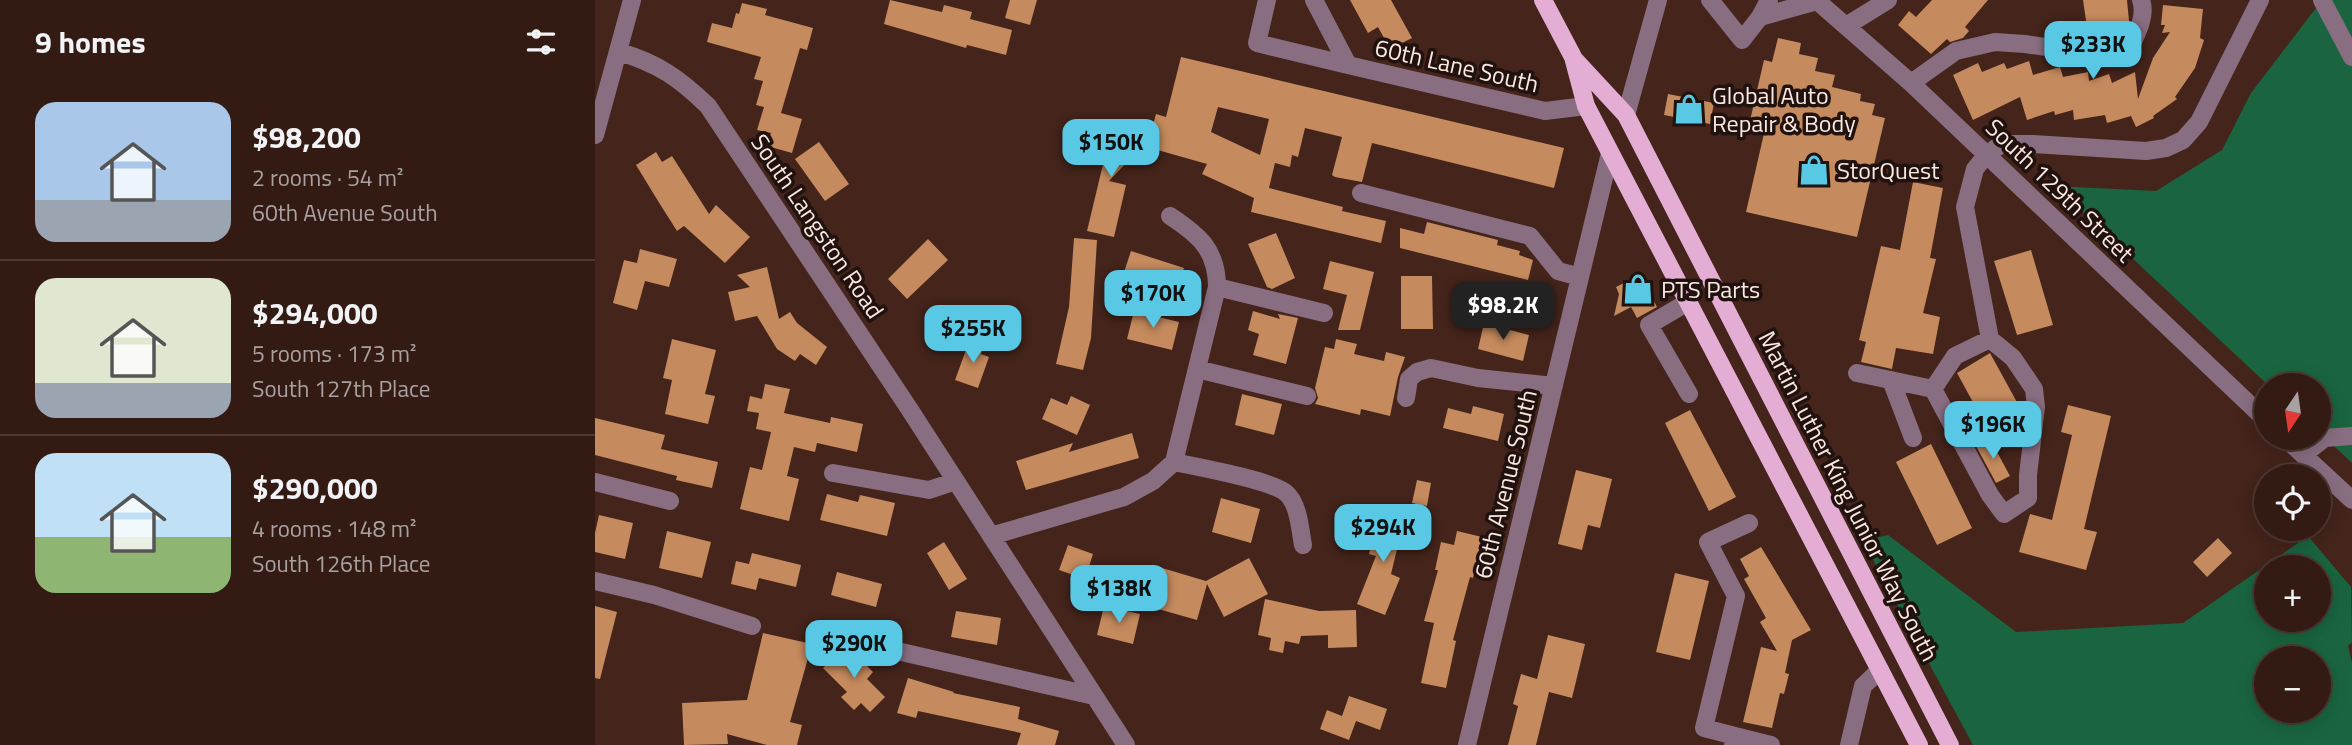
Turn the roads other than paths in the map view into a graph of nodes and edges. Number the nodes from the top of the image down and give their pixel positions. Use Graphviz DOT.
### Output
graph roads {
  1 [pos="632,0"];
  2 [pos="1267,0"];
  3 [pos="1314,0"];
  4 [pos="1658,0"];
  5 [pos="1710,0"];
  6 [pos="1769,0"];
  7 [pos="1888,0"];
  8 [pos="2141,0"];
  9 [pos="2260,0"];
  10 [pos="2322,0"];
  11 [pos="1549,1"];
  12 [pos="1817,1"];
  13 [pos="1760,17"];
  14 [pos="1846,26"];
  15 [pos="619,52"];
  16 [pos="1573,57"];
  17 [pos="2352,57"];
  18 [pos="1347,65"];
  19 [pos="1911,83"];
  20 [pos="1586,106"];
  21 [pos="1626,115"];
  22 [pos="595,135"];
  23 [pos="1610,153"];
  24 [pos="1987,155"];
  25 [pos="1361,193"];
  26 [pos="1170,216"];
  27 [pos="1580,276"];
  28 [pos="1217,287"];
  29 [pos="1688,302"];
  30 [pos="1324,313"];
  31 [pos="1990,339"];
  32 [pos="1197,369"];
  33 [pos="1857,373"];
  34 [pos="1891,380"];
  35 [pos="1554,386"];
  36 [pos="1933,389"];
  37 [pos="1689,394"];
  38 [pos="1307,396"];
  39 [pos="1406,398"];
  40 [pos="2254,409"];
  41 [pos="2352,436"];
  42 [pos="1913,438"];
  43 [pos="2298,450"];
  44 [pos="2303,455"];
  45 [pos="1174,461"];
  46 [pos="833,473"];
  47 [pos="956,481"];
  48 [pos="595,482"];
  49 [pos="2352,500"];
  50 [pos="670,501"];
  51 [pos="1749,523"];
  52 [pos="991,536"];
  53 [pos="1303,545"];
  54 [pos="595,581"];
  55 [pos="752,626"];
  56 [pos="897,651"];
  57 [pos="1880,670"];
  58 [pos="1094,696"];
  59 [pos="1734,740"];
  60 [pos="1126,745"];
  61 [pos="1467,745"];
  62 [pos="1771,745"];
  63 [pos="1849,745"];
  64 [pos="1919,745"];
  65 [pos="1950,745"];
  1 -- 15 [label="street"];
  2 -- 18 [label="street"];
  3 -- 18 [label="street, 60th Lane South"];
  4 -- 21 [label="street"];
  5 -- 13 [label="street"];
  6 -- 13 [label="street"];
  7 -- 14 [label="street"];
  8 -- 19 [label="street"];
  9 -- 24 [label="street"];
  10 -- 17 [label="street"];
  11 -- 16 [label="main road, Martin Luther King Junior Way South"];
  12 -- 13 [label="street"];
  12 -- 14 [label="street, South 129th Street"];
  14 -- 19 [label="street, South 129th Street"];
  15 -- 22 [label="street"];
  15 -- 47 [label="street, South Langston Road"];
  16 -- 20 [label="main road, Martin Luther King Junior Way South"];
  16 -- 21 [label="main road, Martin Luther King Junior Way South"];
  18 -- 20 [label="street, 60th Lane South"];
  19 -- 24 [label="street, South 129th Street"];
  20 -- 23 [label="main road, Martin Luther King Junior Way South"];
  21 -- 65 [label="main road, Martin Luther King Junior Way South"];
  23 -- 27 [label="street, 60th Avenue South"];
  23 -- 29 [label="main road, Martin Luther King Junior Way South"];
  24 -- 31 [label="street"];
  24 -- 40 [label="street, South 129th Street"];
  25 -- 27 [label="street"];
  26 -- 28 [label="street"];
  27 -- 35 [label="street, 60th Avenue South"];
  28 -- 30 [label="street"];
  28 -- 32 [label="street"];
  29 -- 37 [label="street"];
  29 -- 57 [label="main road, Martin Luther King Junior Way South"];
  31 -- 36 [label="street"];
  31 -- 36 [label="street"];
  32 -- 38 [label="street"];
  32 -- 45 [label="street"];
  33 -- 34 [label="street"];
  34 -- 36 [label="street"];
  34 -- 42 [label="street"];
  35 -- 39 [label="street"];
  35 -- 61 [label="street, 60th Avenue South"];
  41 -- 44 [label="street"];
  43 -- 44 [label="street"];
  44 -- 49 [label="street"];
  45 -- 52 [label="street"];
  45 -- 53 [label="street"];
  46 -- 47 [label="street"];
  47 -- 52 [label="street, South Langston Road"];
  48 -- 50 [label="street"];
  51 -- 59 [label="street"];
  52 -- 58 [label="street, South Langston Road"];
  54 -- 55 [label="street"];
  56 -- 58 [label="street"];
  57 -- 63 [label="street"];
  57 -- 64 [label="main road, Martin Luther King Junior Way South"];
  58 -- 60 [label="street, South Langston Road"];
  59 -- 62 [label="street"];
}
